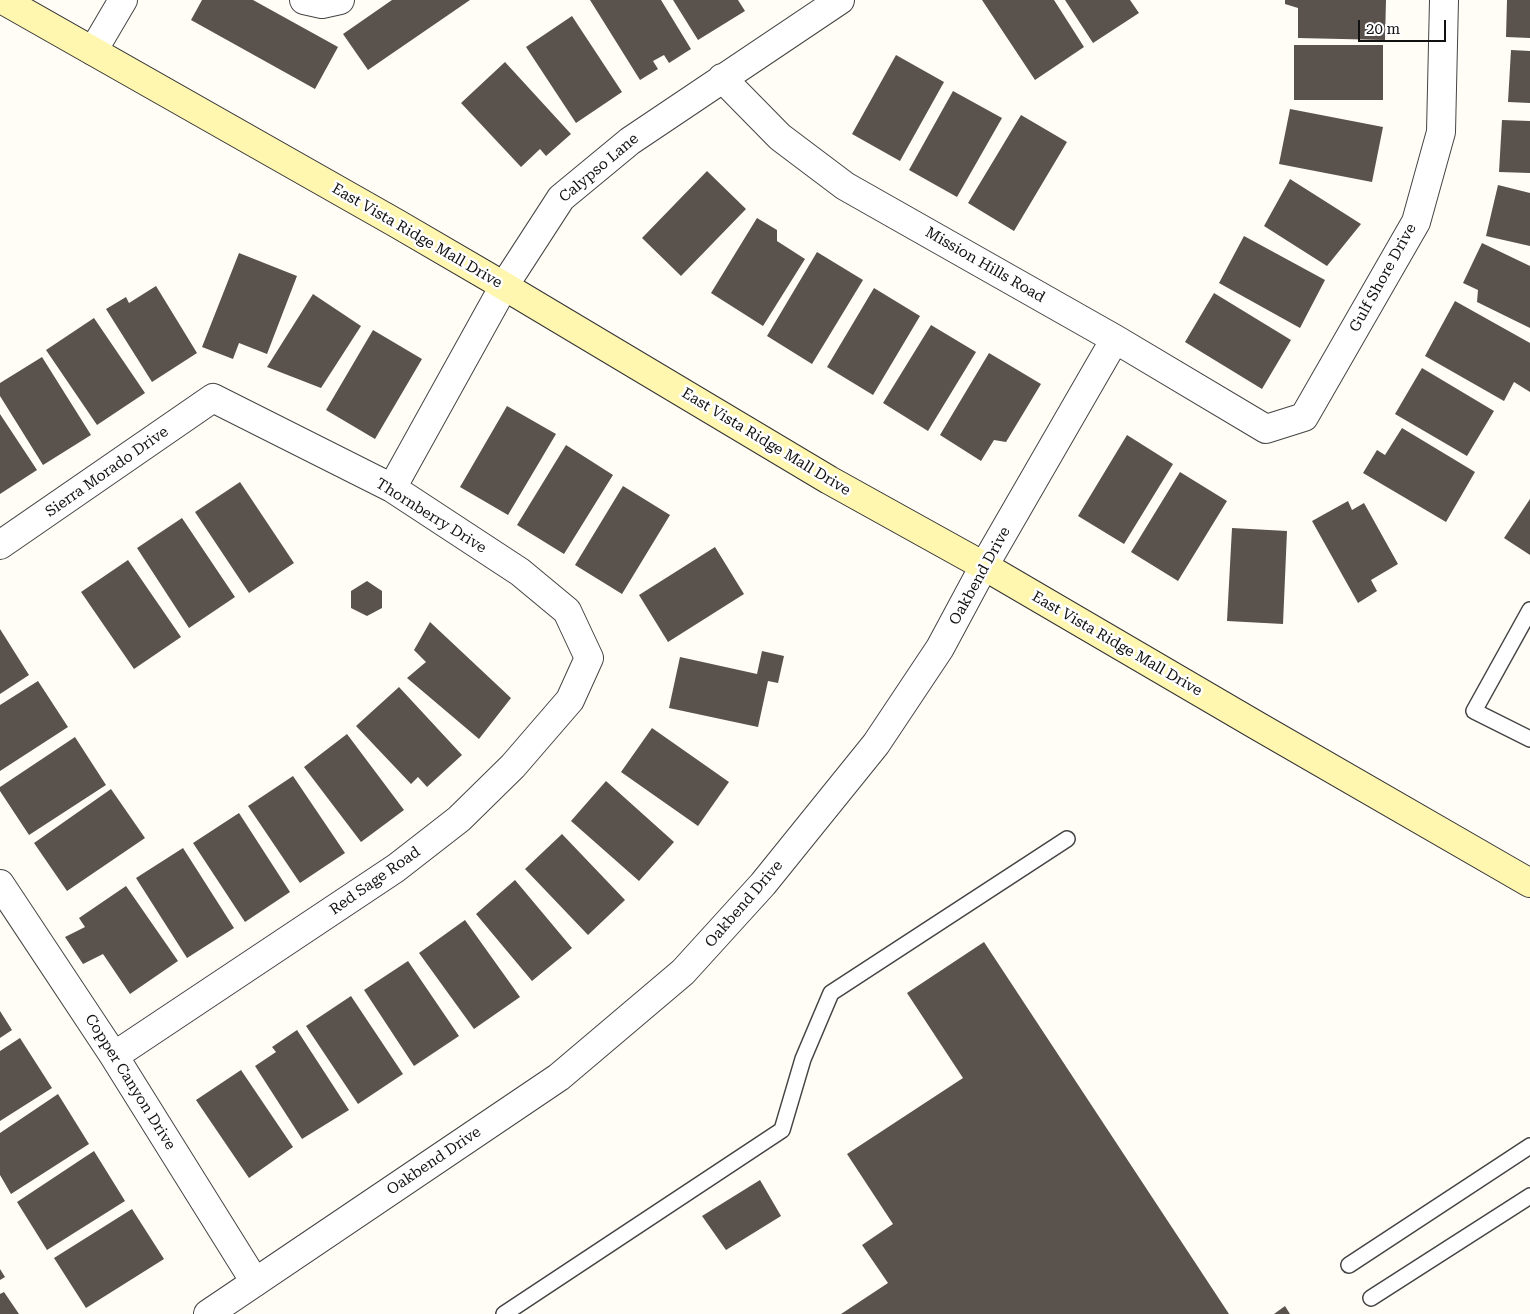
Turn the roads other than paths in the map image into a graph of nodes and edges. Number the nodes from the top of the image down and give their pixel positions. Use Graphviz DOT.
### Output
graph roads {
  1 [pos="3,0"];
  2 [pos="123,0"];
  3 [pos="304,0"];
  4 [pos="340,0"];
  5 [pos="840,0"];
  6 [pos="1444,0"];
  7 [pos="93,51"];
  8 [pos="722,78"];
  9 [pos="504,286"];
  10 [pos="1115,339"];
  11 [pos="213,398"];
  12 [pos="1266,429"];
  13 [pos="392,488"];
  14 [pos="0,545"];
  15 [pos="984,566"];
  16 [pos="1530,610"];
  17 [pos="589,658"];
  18 [pos="1530,739"];
  19 [pos="1067,839"];
  20 [pos="1530,883"];
  21 [pos="0,884"];
  22 [pos="114,1056"];
  23 [pos="1530,1146"];
  24 [pos="1530,1196"];
  25 [pos="1349,1266"];
  26 [pos="255,1282"];
  27 [pos="1371,1298"];
  28 [pos="208,1314"];
  29 [pos="504,1314"];
  1 -- 7 [label="main road, East Vista Ridge Mall Drive"];
  2 -- 7 [label="street"];
  3 -- 4 [label="street"];
  5 -- 8 [label="street, Calypso Lane"];
  6 -- 12 [label="street, Gulf Shore Drive"];
  7 -- 9 [label="main road, East Vista Ridge Mall Drive"];
  8 -- 9 [label="street, Calypso Lane"];
  8 -- 10 [label="street, Mission Hills Road"];
  9 -- 13 [label="street, Calypso Lane"];
  9 -- 15 [label="main road, East Vista Ridge Mall Drive"];
  10 -- 12 [label="street, Mission Hills Road"];
  10 -- 15 [label="street, Oakbend Drive"];
  11 -- 13 [label="street, Thornberry Drive"];
  11 -- 14 [label="street, Sierra Morado Drive"];
  13 -- 17 [label="street, Thornberry Drive"];
  15 -- 20 [label="main road, East Vista Ridge Mall Drive"];
  15 -- 26 [label="street, Oakbend Drive"];
  16 -- 18 [label="lane"];
  17 -- 22 [label="street, Red Sage Road"];
  19 -- 29 [label="lane"];
  21 -- 22 [label="street, Copper Canyon Drive"];
  22 -- 26 [label="street, Copper Canyon Drive"];
  23 -- 25 [label="lane"];
  24 -- 27 [label="lane"];
  26 -- 28 [label="street, Oakbend Drive"];
}
